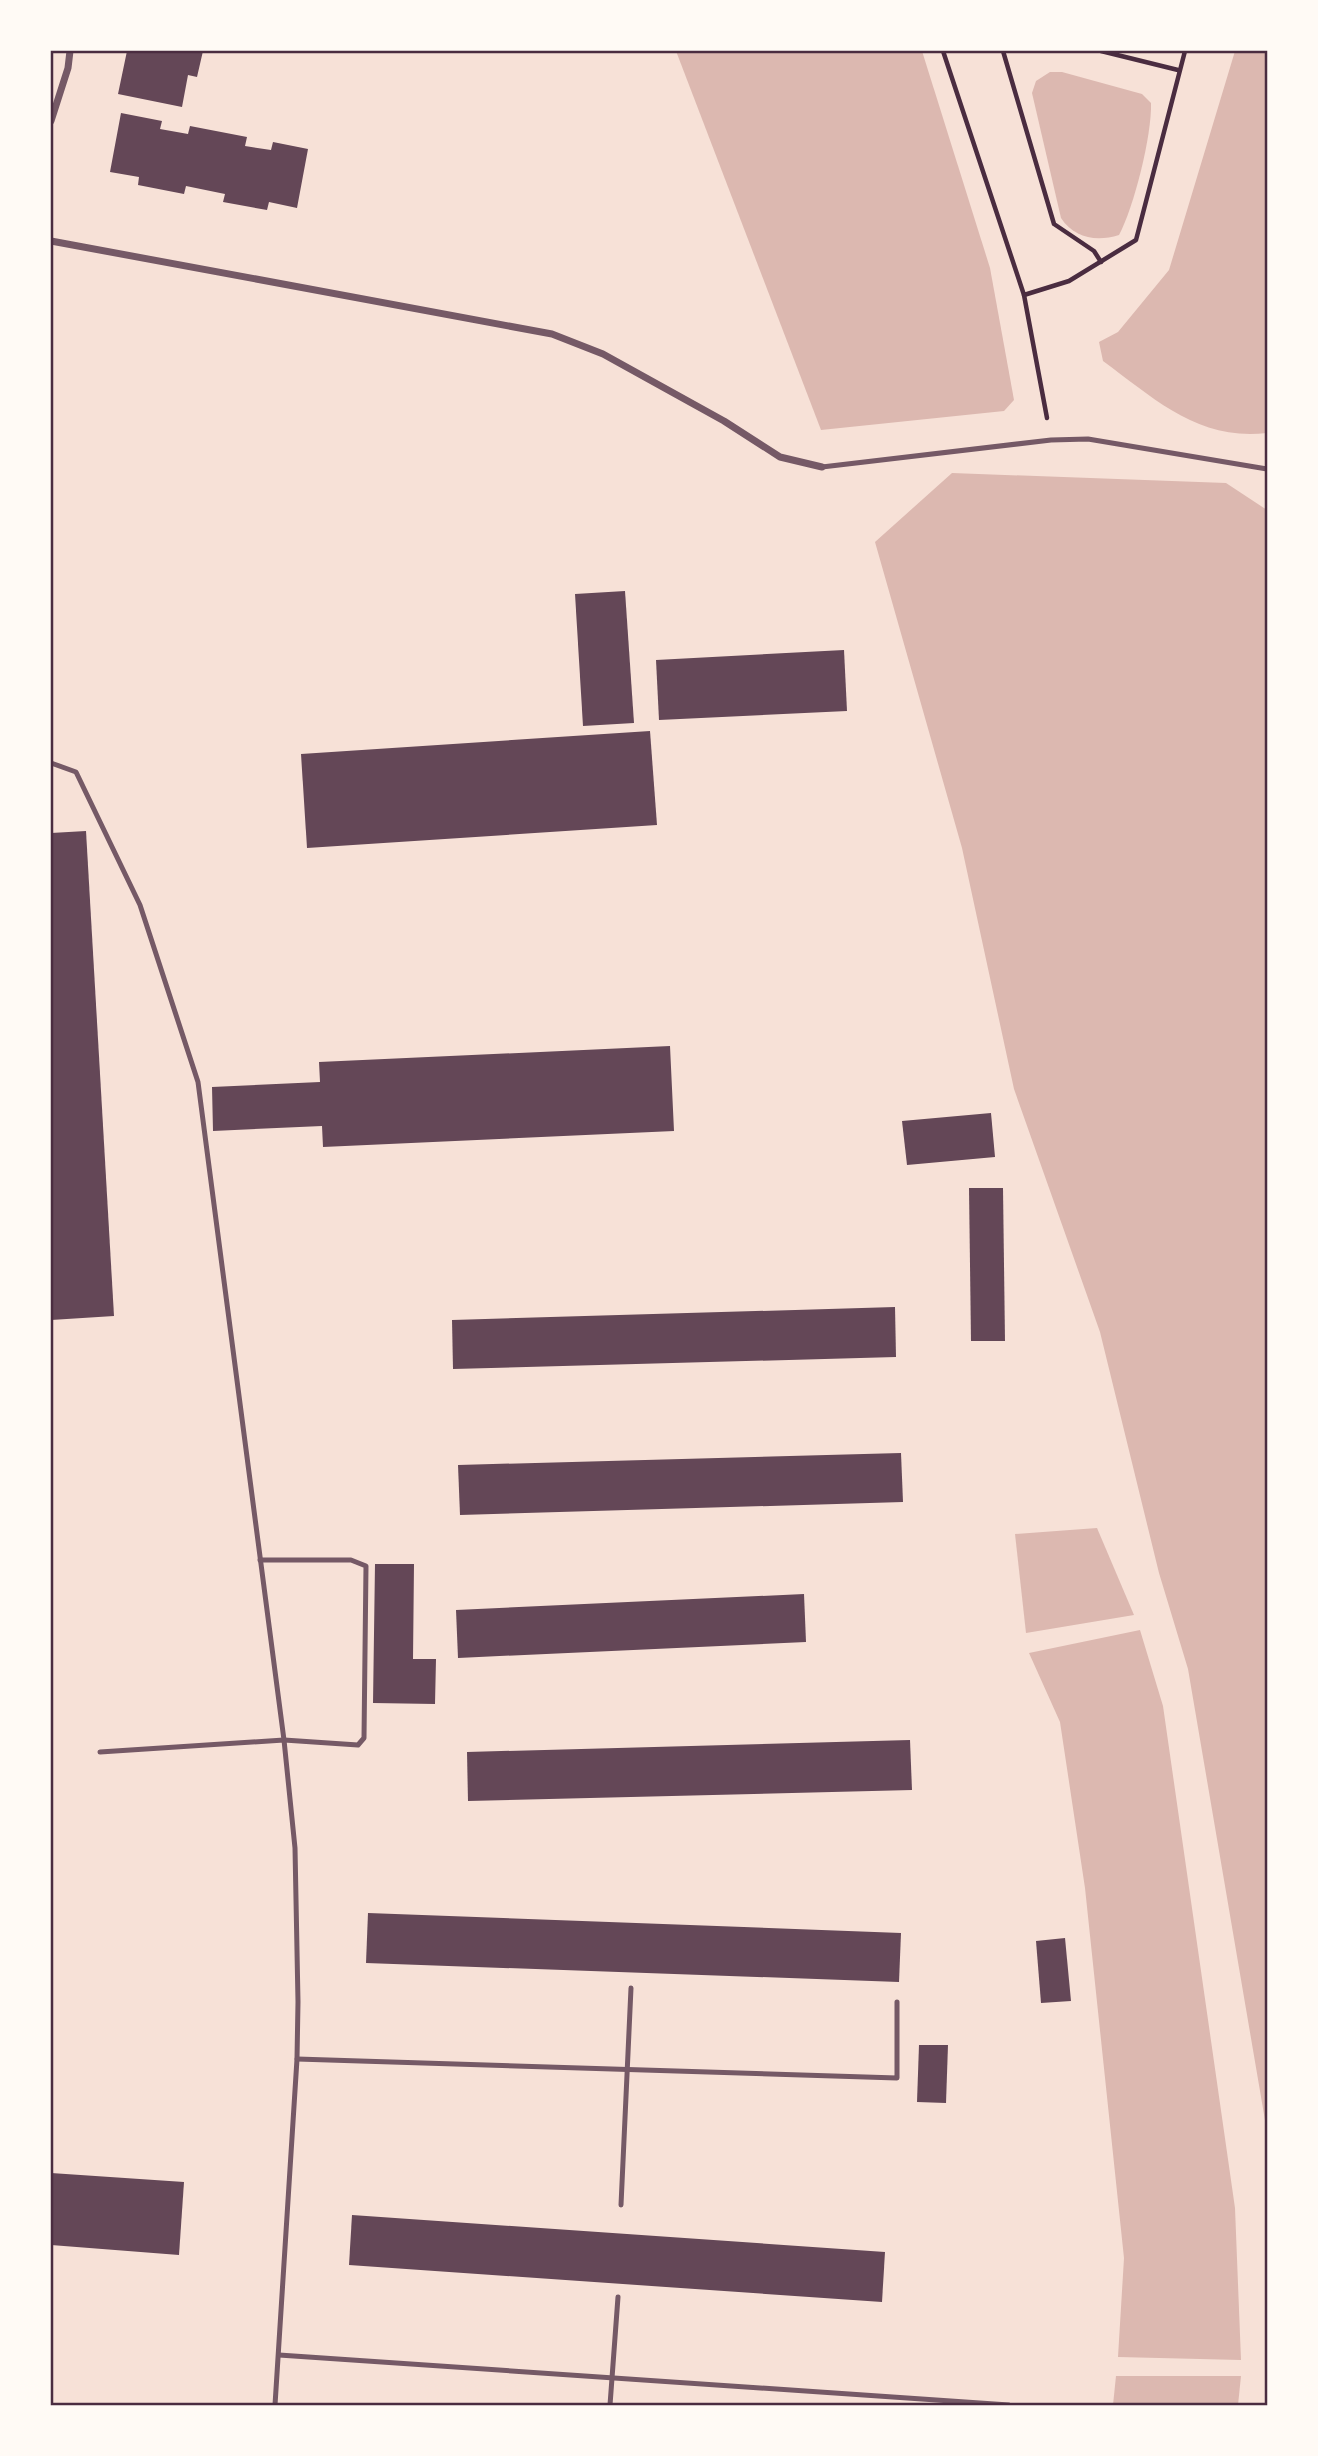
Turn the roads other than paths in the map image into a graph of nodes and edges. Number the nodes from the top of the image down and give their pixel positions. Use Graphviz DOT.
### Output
graph roads {
  1 [pos="70,51"];
  2 [pos="51,121"];
  3 [pos="51,241"];
  4 [pos="822,467"];
  5 [pos="1267,469"];
  6 [pos="51,763"];
  7 [pos="260,1560"];
  8 [pos="284,1740"];
  9 [pos="100,1752"];
  10 [pos="631,1988"];
  11 [pos="897,2002"];
  12 [pos="297,2059"];
  13 [pos="626,2069"];
  14 [pos="621,2205"];
  15 [pos="618,2297"];
  16 [pos="279,2355"];
  17 [pos="612,2376"];
  18 [pos="969,2403"];
  19 [pos="275,2405"];
  20 [pos="610,2405"];
  21 [pos="1009,2405"];
  1 -- 2 [label="street"];
  3 -- 4 [label="street"];
  4 -- 5 [label="lane"];
  6 -- 7 [label="lane"];
  7 -- 8 [label="lane"];
  7 -- 8 [label="lane"];
  8 -- 9 [label="lane"];
  8 -- 12 [label="lane"];
  10 -- 13 [label="lane"];
  11 -- 13 [label="lane"];
  12 -- 13 [label="lane"];
  12 -- 16 [label="lane"];
  13 -- 14 [label="lane"];
  15 -- 17 [label="lane"];
  16 -- 17 [label="lane"];
  16 -- 19 [label="lane"];
  17 -- 18 [label="lane"];
  17 -- 20 [label="lane"];
  18 -- 21 [label="lane"];
}
